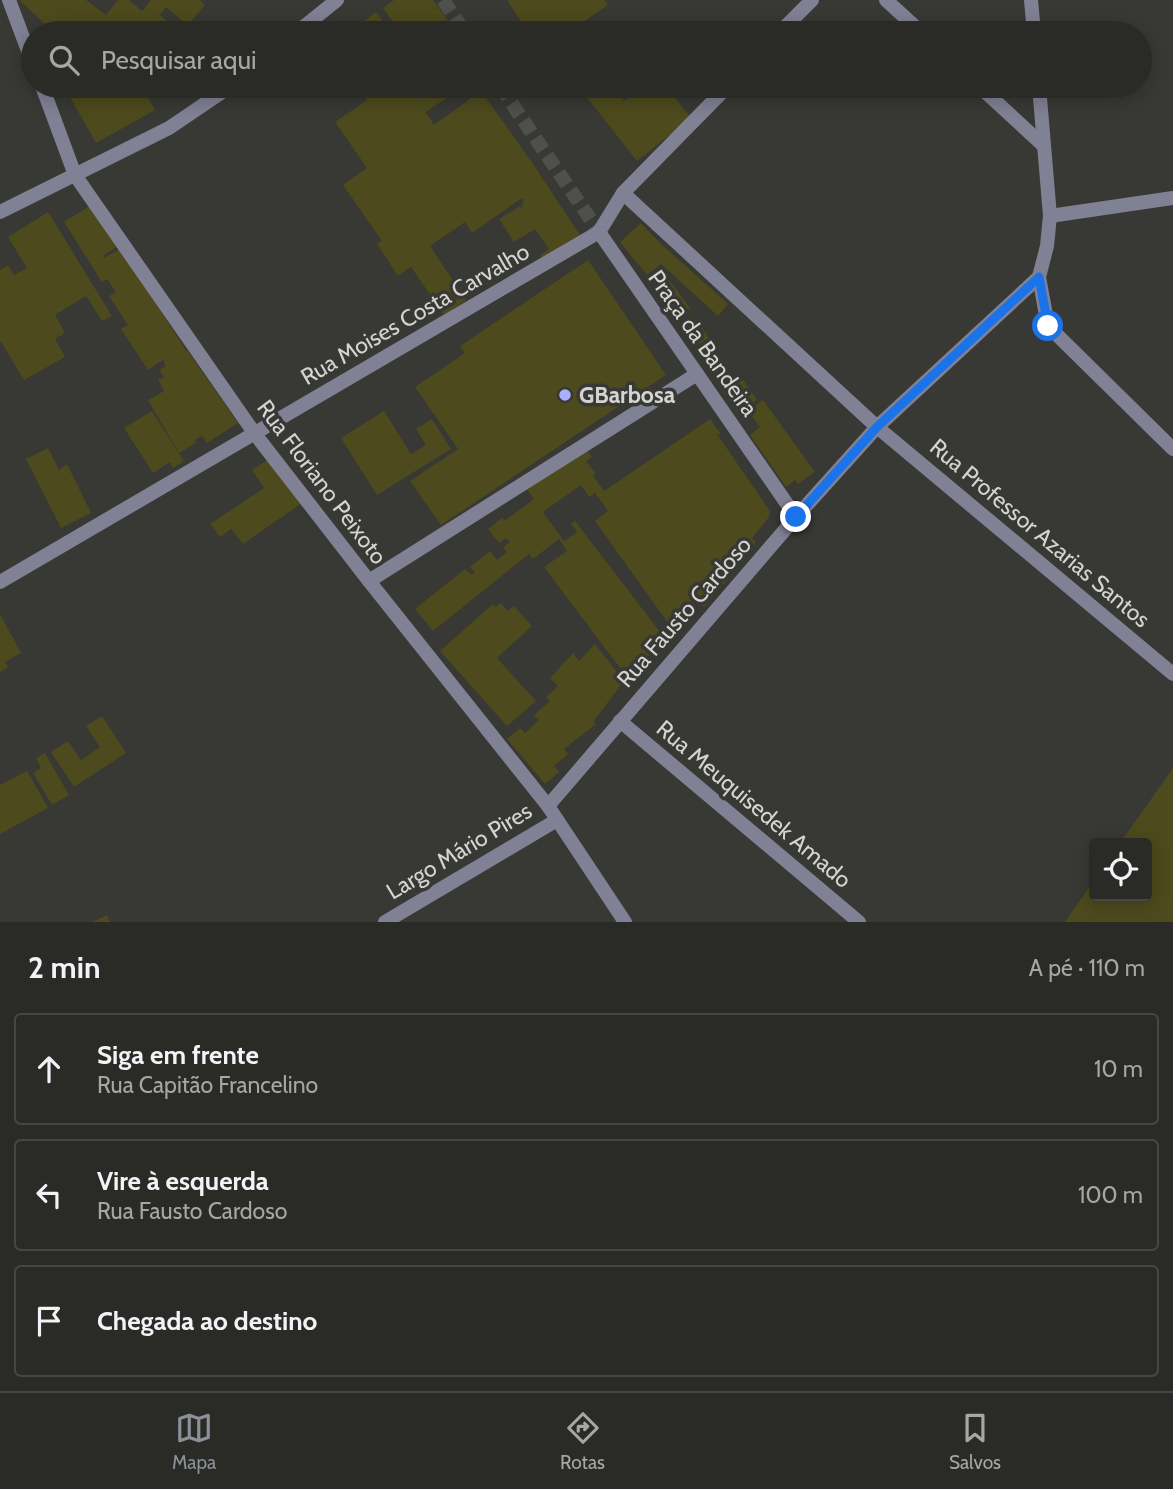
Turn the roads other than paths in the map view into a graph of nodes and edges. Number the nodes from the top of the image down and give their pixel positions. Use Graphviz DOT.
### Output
graph roads {
  1 [pos="9,0"];
  2 [pos="337,0"];
  3 [pos="812,0"];
  4 [pos="886,0"];
  5 [pos="1031,0"];
  6 [pos="311,21"];
  7 [pos="791,21"];
  8 [pos="909,21"];
  9 [pos="1033,21"];
  10 [pos="21,32"];
  11 [pos="46,98"];
  12 [pos="213,98"];
  13 [pos="716,98"];
  14 [pos="992,98"];
  15 [pos="1040,98"];
  16 [pos="1044,146"];
  17 [pos="75,175"];
  18 [pos="623,192"];
  19 [pos="1173,198"];
  20 [pos="0,212"];
  21 [pos="1050,216"];
  22 [pos="599,232"];
  23 [pos="1039,277"];
  24 [pos="698,374"];
  25 [pos="877,427"];
  26 [pos="255,433"];
  27 [pos="1173,449"];
  28 [pos="796,517"];
  29 [pos="369,581"];
  30 [pos="0,582"];
  31 [pos="1173,674"];
  32 [pos="620,721"];
  33 [pos="548,806"];
  34 [pos="557,820"];
  35 [pos="385,922"];
  36 [pos="625,922"];
  37 [pos="859,922"];
  1 -- 10 [label="street"];
  2 -- 6 [label="street"];
  3 -- 7 [label="street"];
  4 -- 8 [label="street"];
  5 -- 9 [label="street"];
  11 -- 17 [label="street, Rua Floriano Peixoto"];
  12 -- 17 [label="street"];
  13 -- 18 [label="street"];
  14 -- 16 [label="street"];
  15 -- 16 [label="street"];
  16 -- 21 [label="street"];
  17 -- 20 [label="street"];
  17 -- 26 [label="street, Rua Floriano Peixoto"];
  18 -- 22 [label="street"];
  18 -- 25 [label="street, Rua Professor Azarias Santos"];
  19 -- 21 [label="street"];
  21 -- 23 [label="street"];
  22 -- 24 [label="street, Praça da Bandeira"];
  22 -- 26 [label="street, Rua Moises Costa Carvalho"];
  23 -- 25 [label="street, Rua Fausto Cardoso"];
  23 -- 27 [label="street"];
  24 -- 28 [label="street, Praça da Bandeira"];
  24 -- 29 [label="street"];
  25 -- 28 [label="street, Rua Fausto Cardoso"];
  25 -- 31 [label="street, Rua Professor Azarias Santos"];
  26 -- 29 [label="street, Rua Floriano Peixoto"];
  26 -- 30 [label="street, Rua Moises Costa Carvalho"];
  28 -- 32 [label="street, Rua Fausto Cardoso"];
  29 -- 33 [label="street, Rua Floriano Peixoto"];
  32 -- 33 [label="street, Rua Fausto Cardoso"];
  32 -- 37 [label="street, Rua Meuquisedek Amado"];
  33 -- 34 [label="street, Rua Floriano Peixoto"];
  34 -- 35 [label="street, Largo Mário Pires"];
  34 -- 36 [label="street, Rua Floriano Peixoto"];
}
